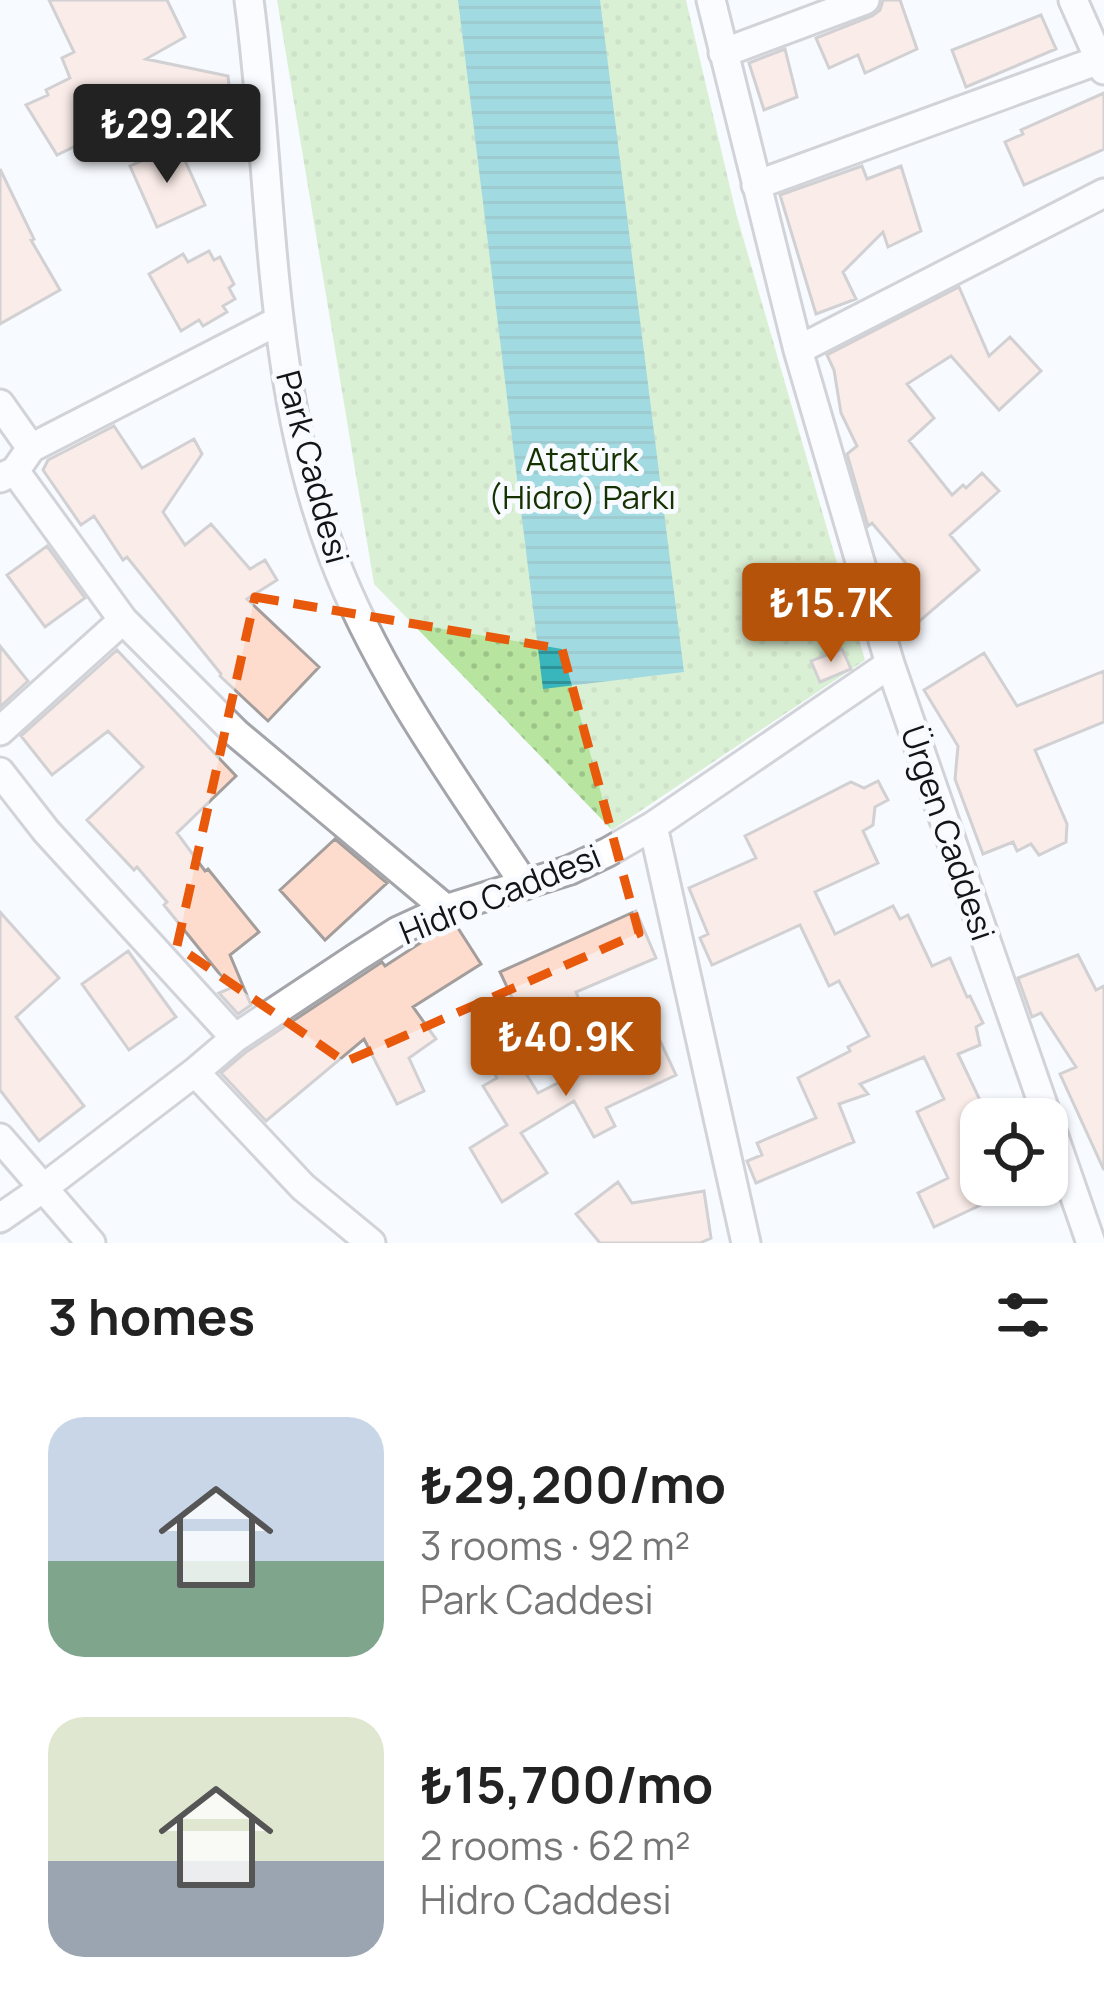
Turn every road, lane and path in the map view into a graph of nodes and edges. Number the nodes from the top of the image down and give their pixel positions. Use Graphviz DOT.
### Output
graph roads {
  1 [pos="249,0"];
  2 [pos="711,0"];
  3 [pos="866,0"];
  4 [pos="1073,0"];
  5 [pos="723,52"];
  6 [pos="1102,65"];
  7 [pos="757,185"];
  8 [pos="1104,193"];
  9 [pos="278,322"];
  10 [pos="798,350"];
  11 [pos="0,404"];
  12 [pos="15,466"];
  13 [pos="123,620"];
  14 [pos="890,664"];
  15 [pos="0,731"];
  16 [pos="0,772"];
  17 [pos="653,826"];
  18 [pos="525,885"];
  19 [pos="446,909"];
  20 [pos="236,1038"];
  21 [pos="195,1072"];
  22 [pos="0,1138"];
  23 [pos="42,1189"];
  24 [pos="0,1218"];
  25 [pos="91,1243"];
  26 [pos="370,1243"];
  27 [pos="746,1243"];
  28 [pos="1091,1243"];
  1 -- 9 [label="street, Park Caddesi"];
  2 -- 5 [label="street, Ürgen Caddesi"];
  3 -- 5 [label="street"];
  4 -- 6 [label="street"];
  5 -- 7 [label="street, Ürgen Caddesi"];
  6 -- 7 [label="street"];
  7 -- 10 [label="street, Ürgen Caddesi"];
  8 -- 10 [label="street"];
  9 -- 12 [label="street"];
  9 -- 18 [label="street, Park Caddesi"];
  10 -- 14 [label="street, Ürgen Caddesi"];
  11 -- 12 [label="street"];
  12 -- 13 [label="street"];
  13 -- 15 [label="street"];
  13 -- 19 [label="street"];
  14 -- 17 [label="street, Hidro Caddesi"];
  14 -- 28 [label="street, Ürgen Caddesi"];
  16 -- 20 [label="street"];
  17 -- 18 [label="street, Hidro Caddesi"];
  17 -- 27 [label="street"];
  18 -- 19 [label="street, Hidro Caddesi"];
  19 -- 20 [label="street, Hidro Caddesi"];
  20 -- 21 [label="street, Hidro Caddesi"];
  21 -- 23 [label="street, Hidro Caddesi"];
  21 -- 26 [label="street"];
  22 -- 23 [label="street"];
  23 -- 24 [label="street, Hidro Caddesi"];
  23 -- 25 [label="street"];
}
